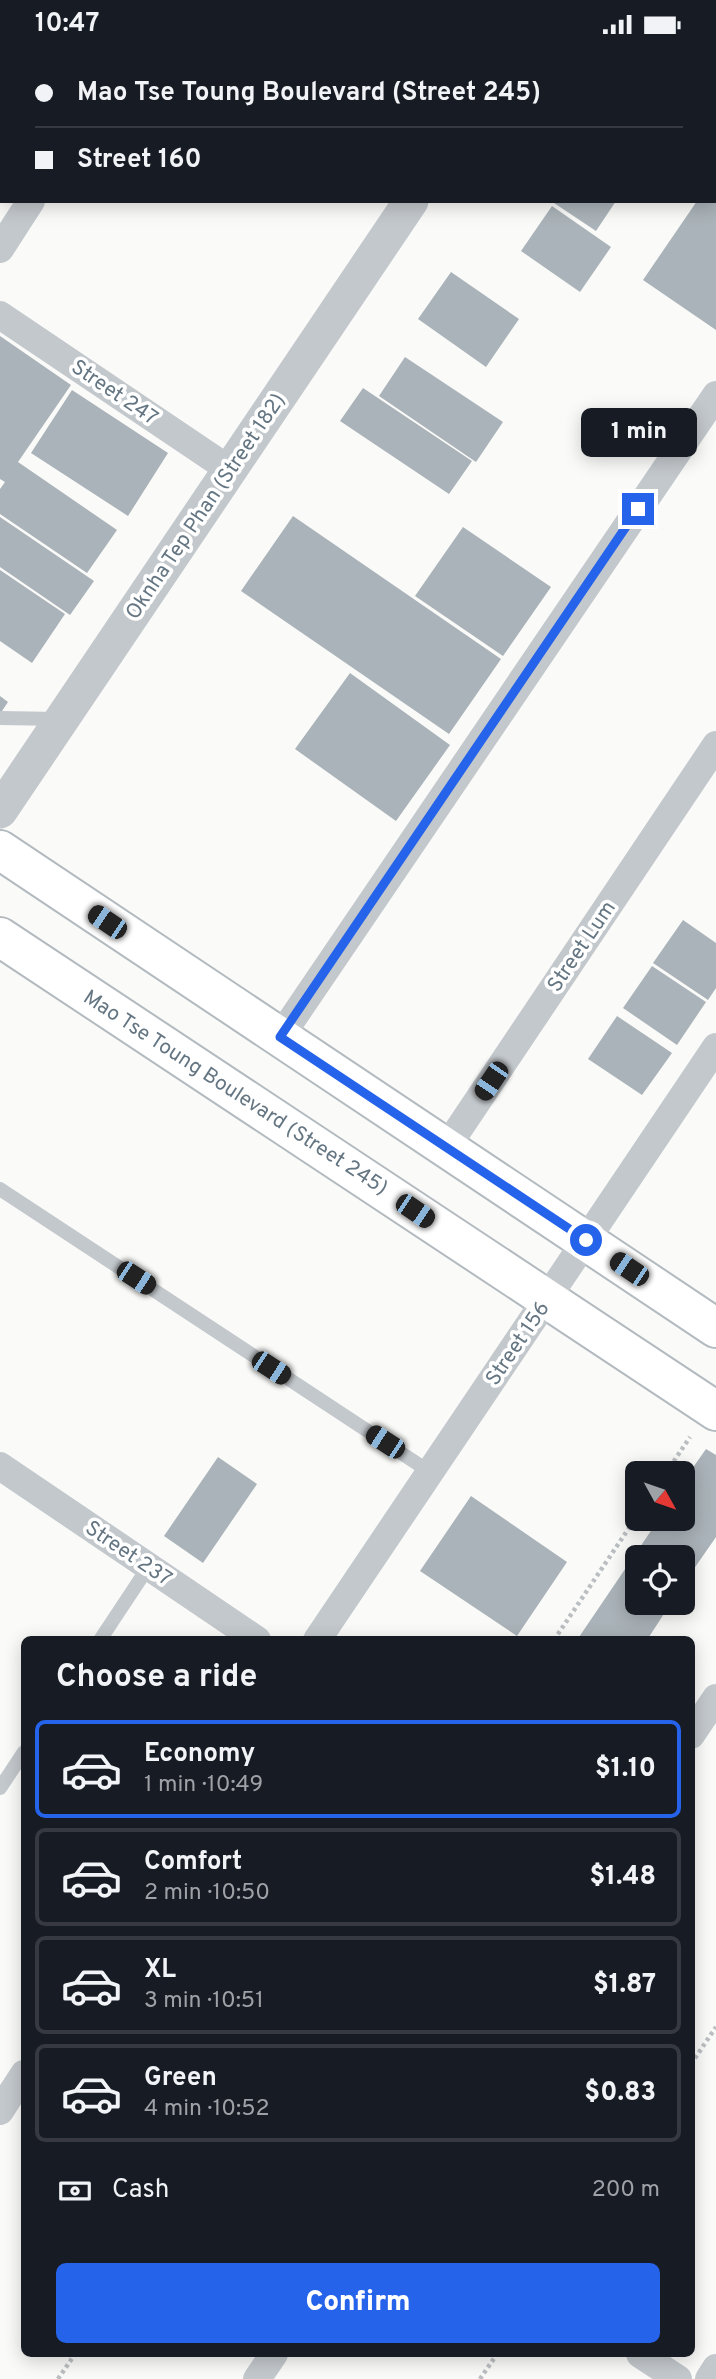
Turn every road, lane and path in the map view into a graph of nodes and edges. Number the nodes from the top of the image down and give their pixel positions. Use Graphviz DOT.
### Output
graph roads {
  1 [pos="30,203"];
  2 [pos="410,203"];
  3 [pos="0,249"];
  4 [pos="0,315"];
  5 [pos="716,395"];
  6 [pos="230,470"];
  7 [pos="0,718"];
  8 [pos="62,719"];
  9 [pos="716,745"];
  10 [pos="0,811"];
  11 [pos="0,850"];
  12 [pos="0,937"];
  13 [pos="280,1037"];
  14 [pos="716,1047"];
  15 [pos="446,1148"];
  16 [pos="0,1189"];
  17 [pos="586,1240"];
  18 [pos="547,1298"];
  19 [pos="716,1328"];
  20 [pos="713,1409"];
  21 [pos="675,1461"];
  22 [pos="2,1472"];
  23 [pos="430,1472"];
  24 [pos="627,1531"];
  25 [pos="149,1566"];
  26 [pos="103,1636"];
  27 [pos="251,1636"];
  28 [pos="320,1636"];
  29 [pos="557,1636"];
  30 [pos="716,1698"];
  31 [pos="695,1729"];
  32 [pos="21,1756"];
  33 [pos="0,1788"];
  34 [pos="716,2027"];
  35 [pos="695,2058"];
  36 [pos="21,2079"];
  37 [pos="0,2111"];
  38 [pos="73,2357"];
  39 [pos="272,2357"];
  40 [pos="495,2357"];
  41 [pos="645,2357"];
  42 [pos="716,2368"];
  43 [pos="58,2379"];
  44 [pos="257,2379"];
  45 [pos="480,2379"];
  46 [pos="678,2379"];
  47 [pos="709,2379"];
  1 -- 3 [label="street"];
  2 -- 6 [label="street, Oknha Tep Phan (Street 182)"];
  4 -- 6 [label="street, Street 247"];
  5 -- 13 [label="street"];
  6 -- 8 [label="street, Oknha Tep Phan (Street 182)"];
  7 -- 8 [label="lane"];
  8 -- 10 [label="street, Oknha Tep Phan (Street 182)"];
  9 -- 15 [label="street, Street Lum"];
  11 -- 13 [label="main road"];
  12 -- 18 [label="main road, Mao Tse Toung Boulevard (Street 245)"];
  13 -- 15 [label="main road"];
  14 -- 17 [label="street, Street 156"];
  15 -- 17 [label="main road"];
  16 -- 23 [label="lane"];
  17 -- 18 [label="street, Street 156"];
  17 -- 19 [label="main road"];
  18 -- 20 [label="main road, Mao Tse Toung Boulevard (Street 245)"];
  18 -- 23 [label="street, Street 156"];
  20 -- 21 [label="path"];
  22 -- 25 [label="street, Street 237"];
  23 -- 28 [label="street, Street 156"];
  24 -- 29 [label="path"];
  25 -- 26 [label="lane"];
  25 -- 27 [label="street, Street 237"];
  30 -- 31 [label="street"];
  32 -- 33 [label="lane"];
  34 -- 35 [label="path"];
  36 -- 37 [label="street"];
  38 -- 43 [label="path"];
  39 -- 44 [label="street"];
  40 -- 45 [label="path"];
  41 -- 46 [label="street"];
  42 -- 47 [label="street"];
}
